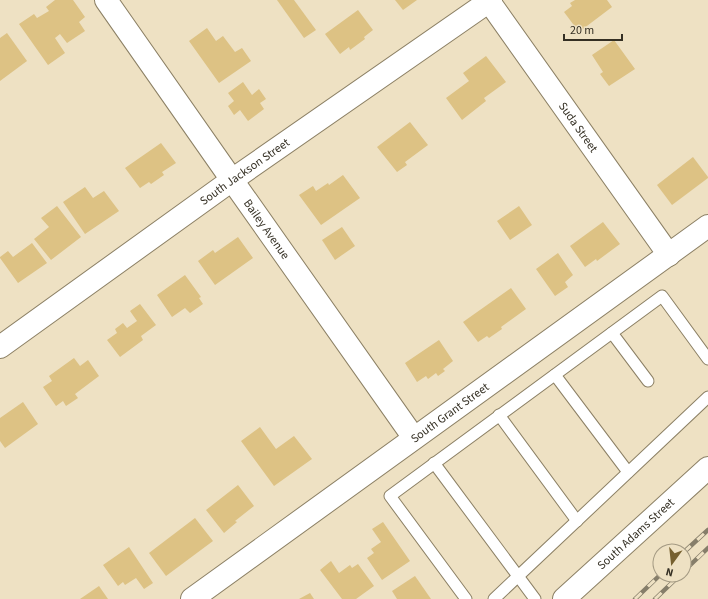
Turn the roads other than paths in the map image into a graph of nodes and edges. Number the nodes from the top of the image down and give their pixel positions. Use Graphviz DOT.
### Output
graph roads {
  1 [pos="106,0"];
  2 [pos="489,0"];
  3 [pos="232,180"];
  4 [pos="708,226"];
  5 [pos="669,255"];
  6 [pos="612,333"];
  7 [pos="0,347"];
  8 [pos="708,358"];
  9 [pos="555,375"];
  10 [pos="648,381"];
  11 [pos="708,397"];
  12 [pos="499,416"];
  13 [pos="414,438"];
  14 [pos="434,463"];
  15 [pos="708,468"];
  16 [pos="628,472"];
  17 [pos="577,521"];
  18 [pos="518,576"];
  19 [pos="192,599"];
  20 [pos="466,599"];
  21 [pos="494,599"];
  22 [pos="536,599"];
  23 [pos="564,599"];
  1 -- 3 [label="street, Bailey Avenue"];
  2 -- 3 [label="street, South Jackson Street"];
  2 -- 5 [label="street, Suda Street"];
  3 -- 7 [label="street, South Jackson Street"];
  3 -- 13 [label="street, Bailey Avenue"];
  4 -- 5 [label="street, South Grant Street"];
  5 -- 13 [label="street, South Grant Street"];
  6 -- 8 [label="lane"];
  6 -- 9 [label="lane"];
  6 -- 10 [label="lane"];
  9 -- 12 [label="lane"];
  9 -- 16 [label="lane"];
  11 -- 16 [label="lane"];
  12 -- 14 [label="lane"];
  12 -- 17 [label="lane"];
  13 -- 19 [label="street, South Grant Street"];
  14 -- 18 [label="lane"];
  14 -- 20 [label="lane"];
  15 -- 23 [label="street, South Adams Street"];
  16 -- 17 [label="lane"];
  17 -- 18 [label="lane"];
  18 -- 21 [label="lane"];
  18 -- 22 [label="lane"];
}
